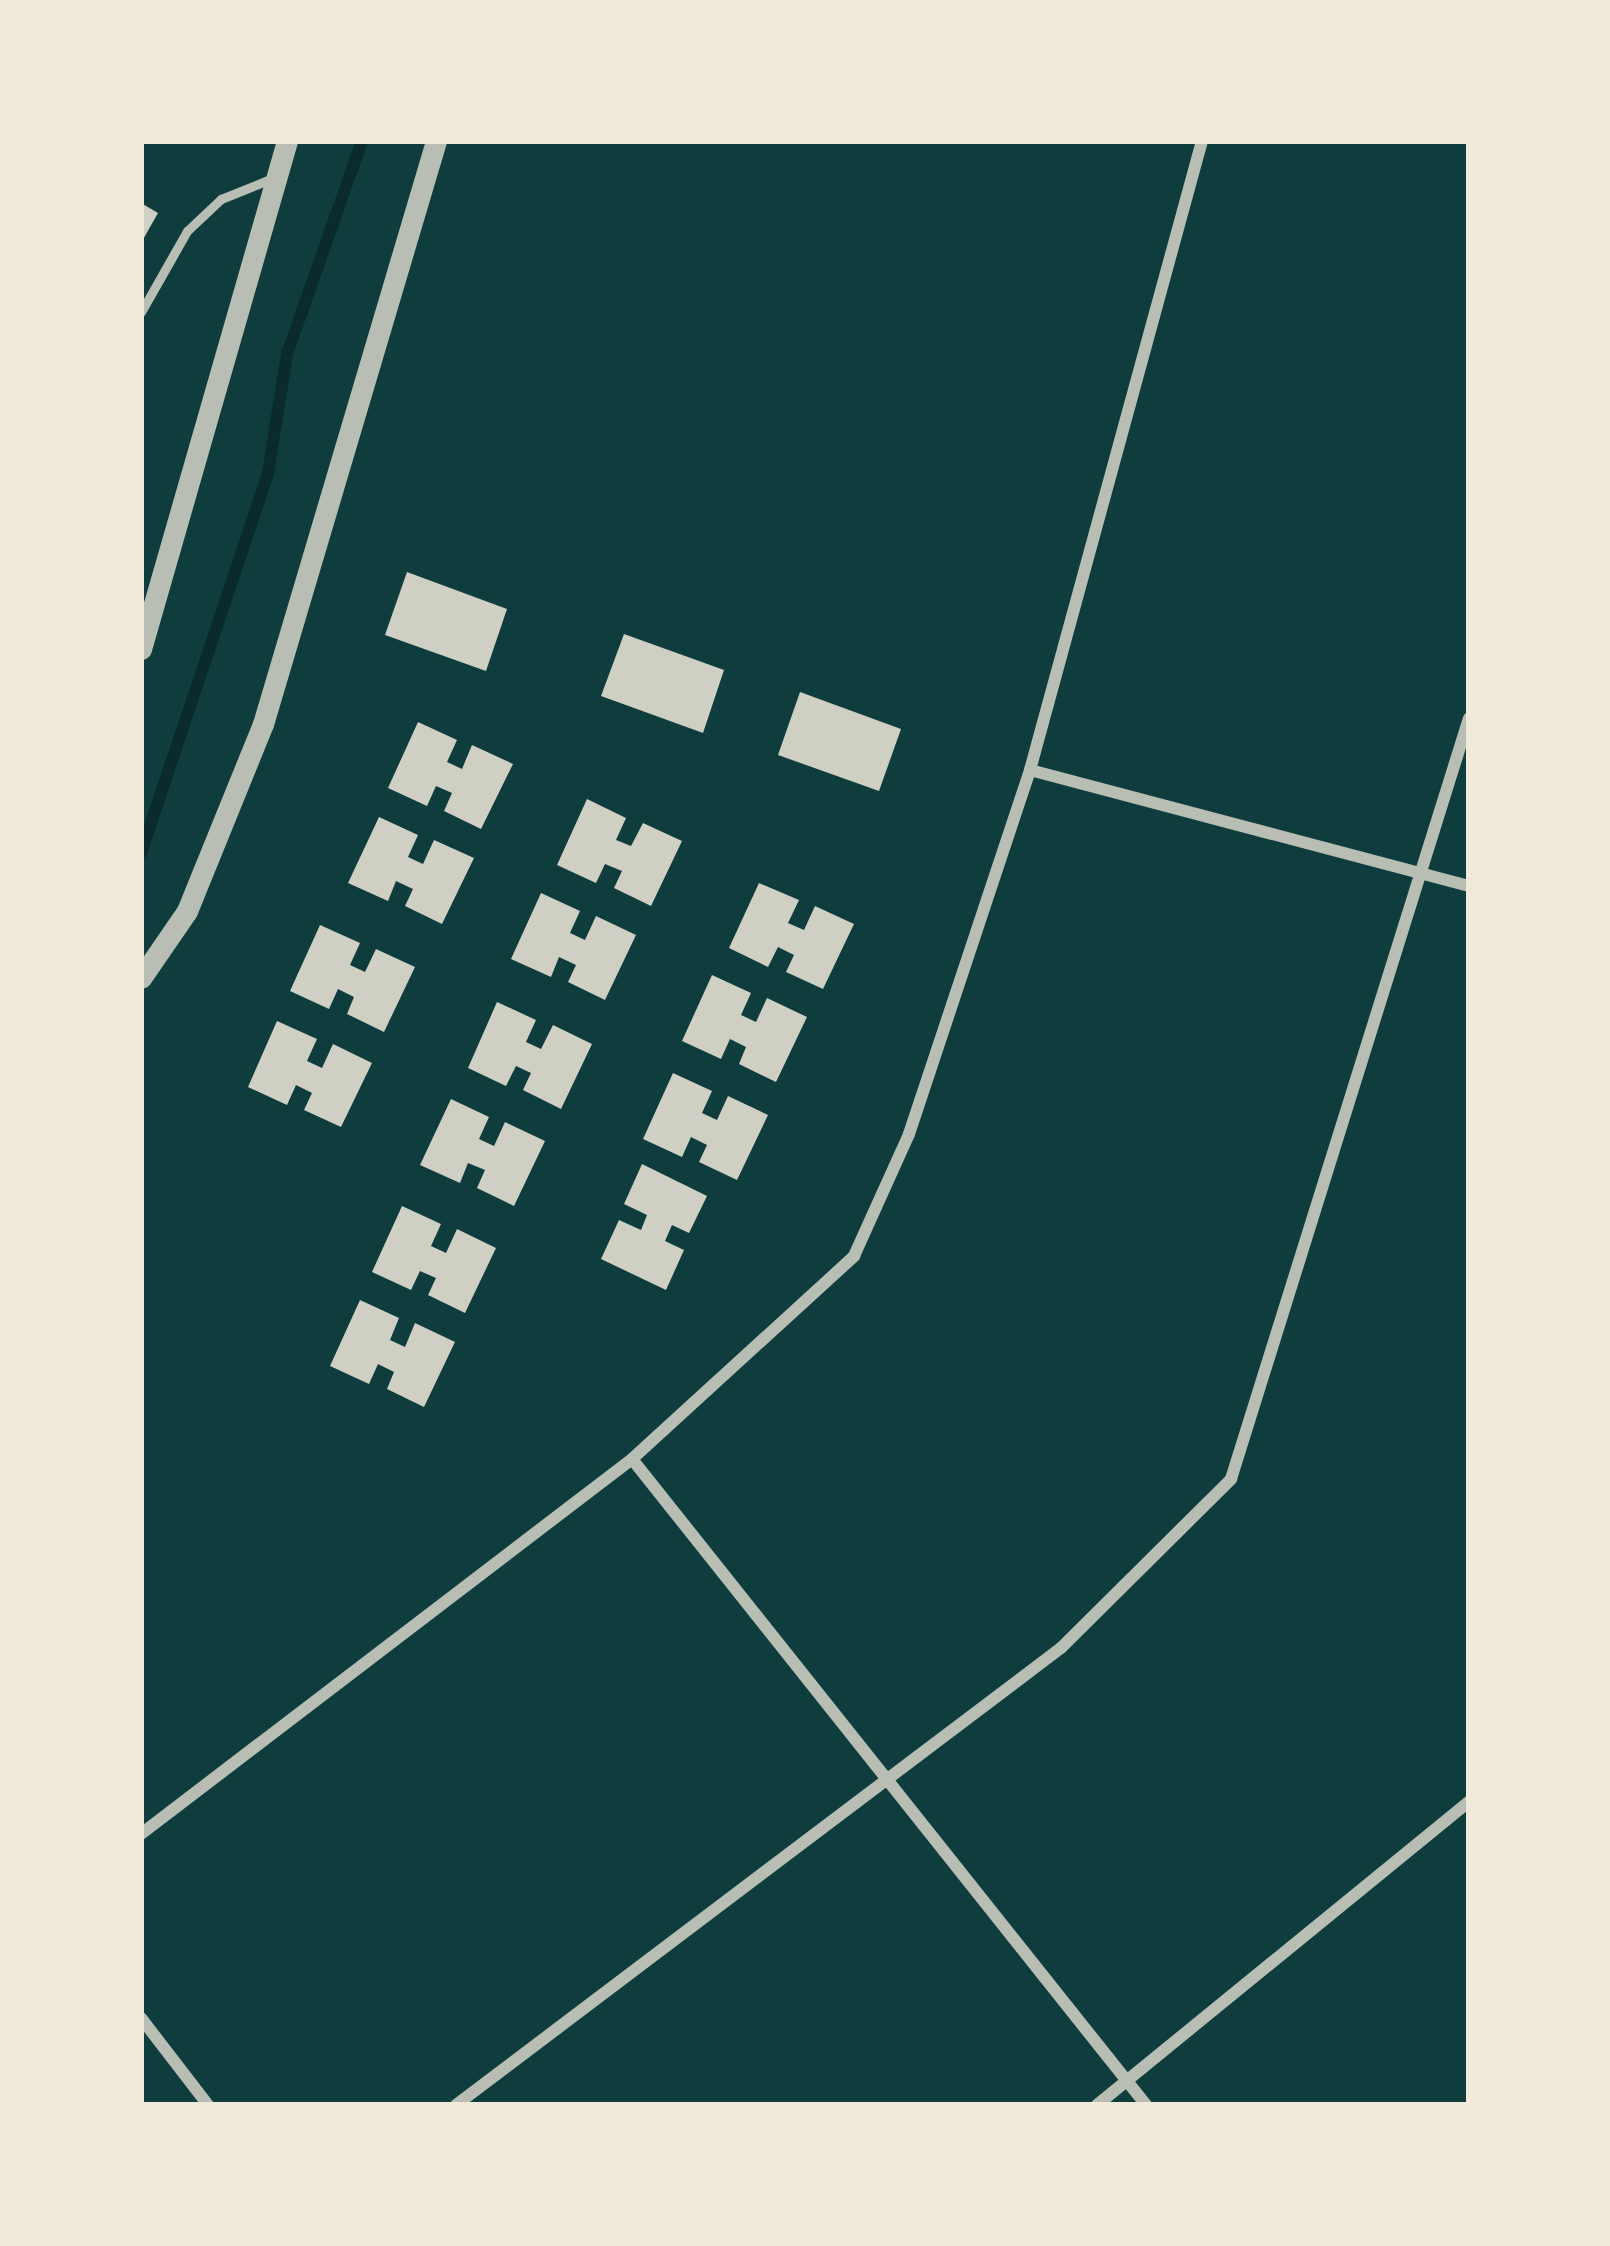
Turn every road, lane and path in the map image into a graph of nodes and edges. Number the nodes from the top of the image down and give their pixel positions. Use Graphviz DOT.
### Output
graph roads {
  1 [pos="287,141"];
  2 [pos="436,141"];
  3 [pos="1202,141"];
  4 [pos="278,176"];
  5 [pos="141,312"];
  6 [pos="141,649"];
  7 [pos="1469,718"];
  8 [pos="1030,770"];
  9 [pos="1423,872"];
  10 [pos="1469,886"];
  11 [pos="141,978"];
  12 [pos="632,1459"];
  13 [pos="886,1779"];
  14 [pos="1469,1802"];
  15 [pos="141,1834"];
  16 [pos="141,2018"];
  17 [pos="1128,2080"];
  18 [pos="208,2105"];
  19 [pos="456,2105"];
  20 [pos="1097,2105"];
  21 [pos="1146,2105"];
  1 -- 4 [label="street"];
  2 -- 11 [label="street"];
  3 -- 8 [label="street"];
  4 -- 5 [label="lane"];
  4 -- 6 [label="street"];
  7 -- 9 [label="street"];
  8 -- 9 [label="street"];
  8 -- 12 [label="street"];
  9 -- 10 [label="street"];
  9 -- 13 [label="street"];
  12 -- 13 [label="street"];
  12 -- 15 [label="street"];
  13 -- 17 [label="street"];
  13 -- 19 [label="street"];
  14 -- 17 [label="street"];
  16 -- 18 [label="street"];
  17 -- 20 [label="street"];
  17 -- 21 [label="street"];
}
